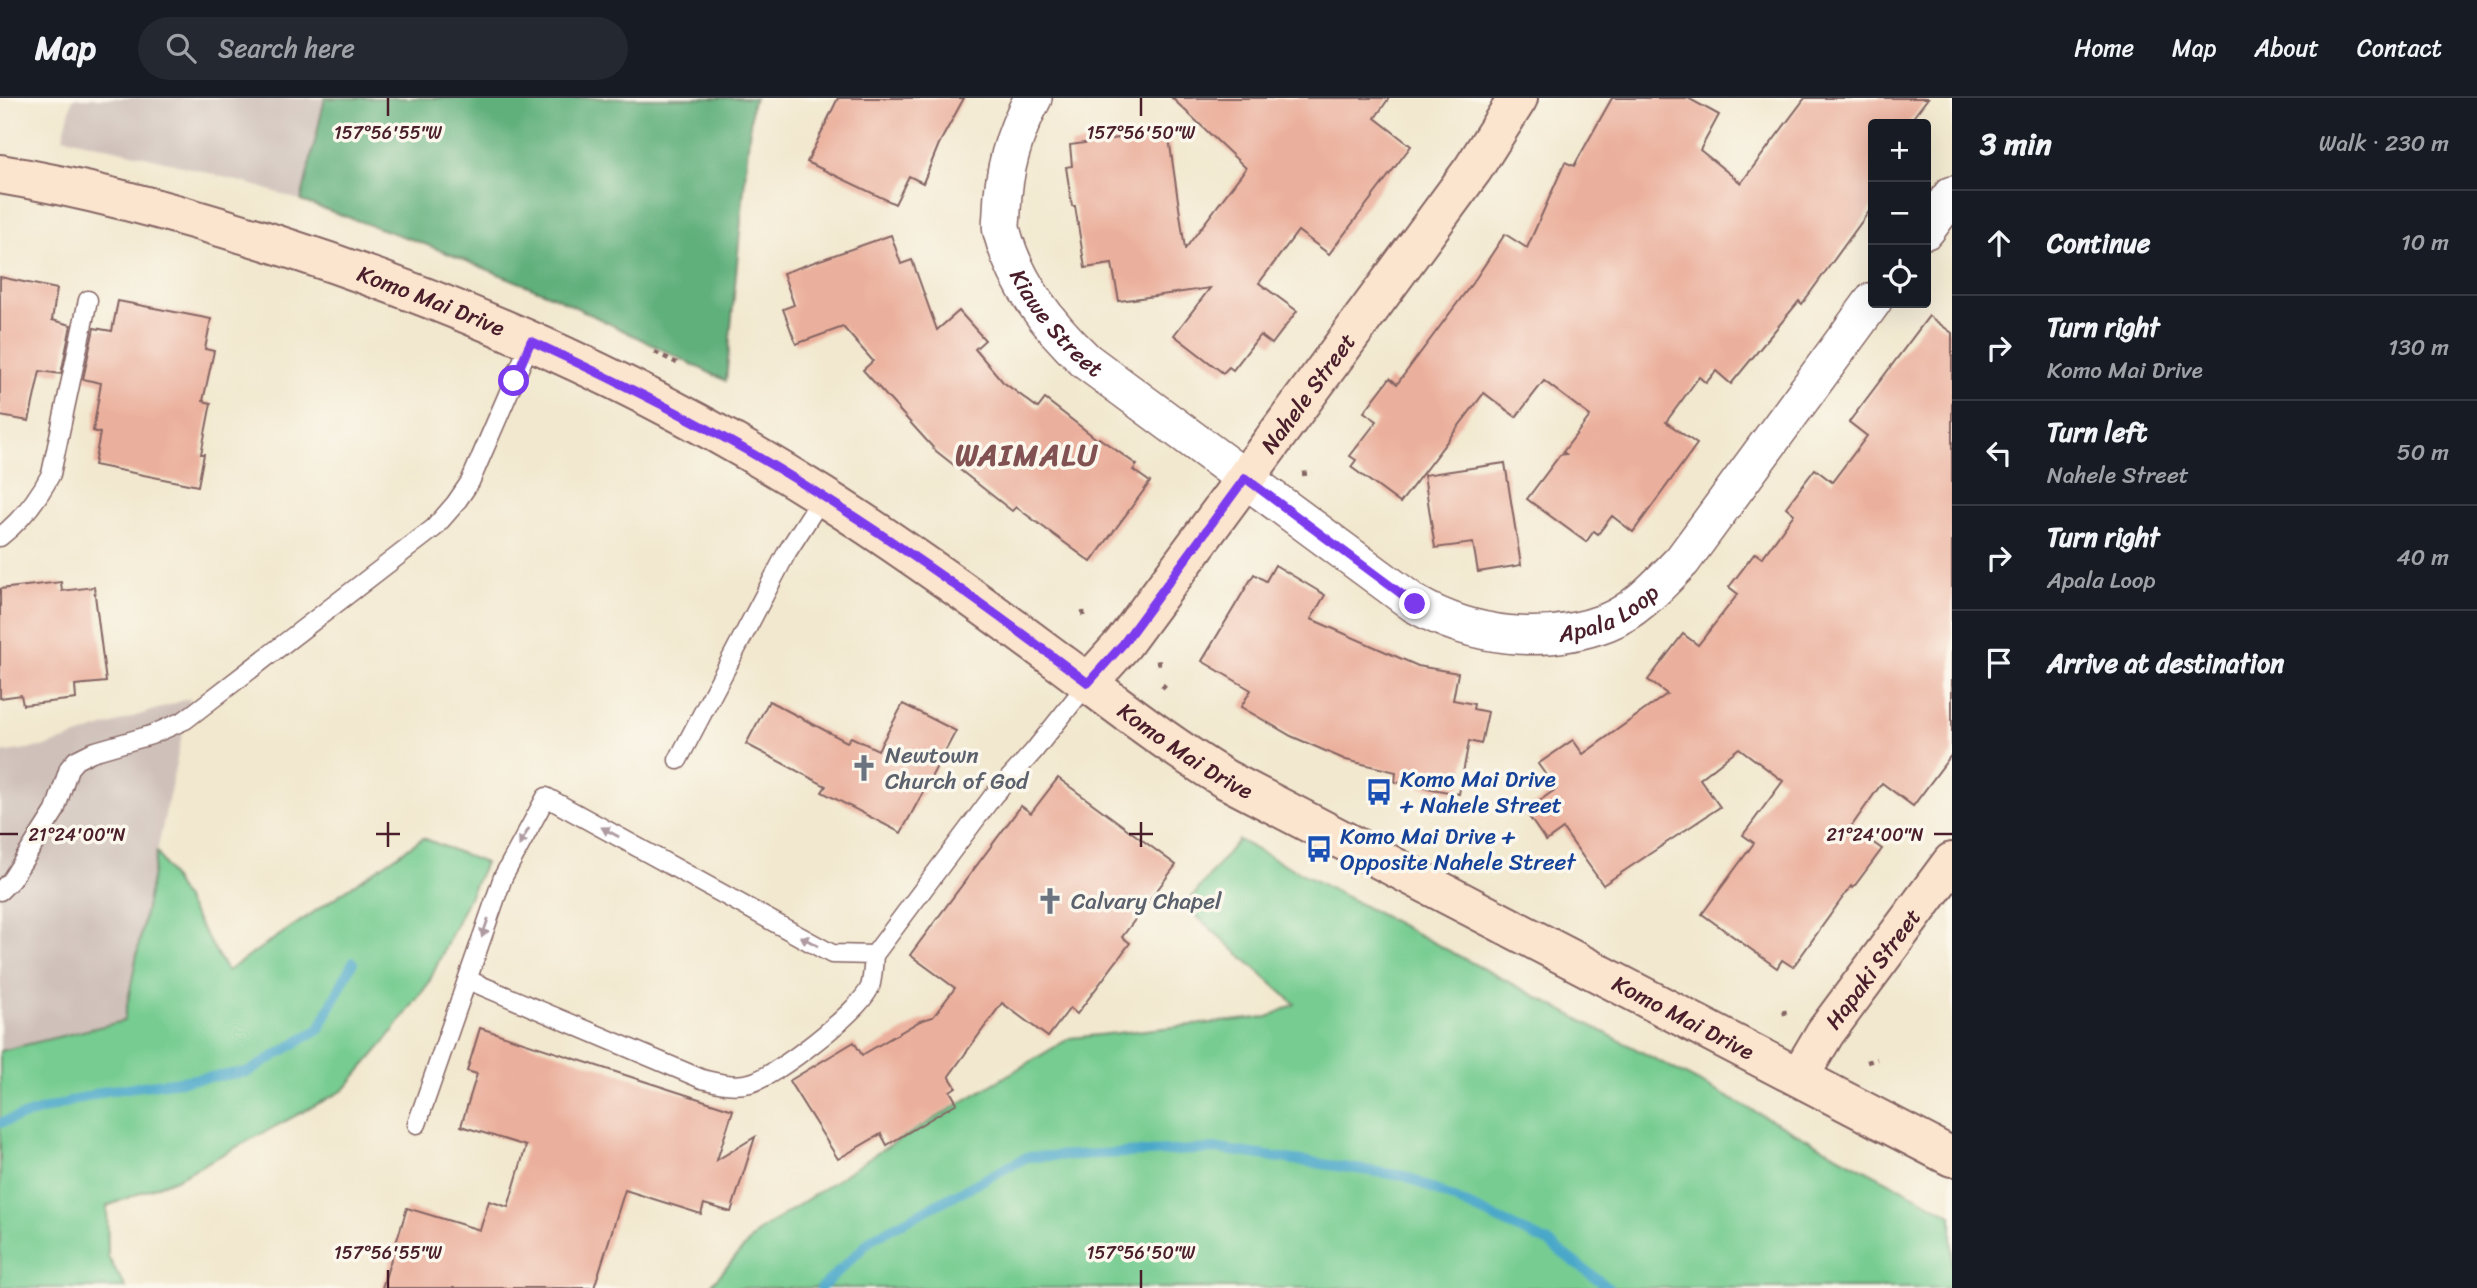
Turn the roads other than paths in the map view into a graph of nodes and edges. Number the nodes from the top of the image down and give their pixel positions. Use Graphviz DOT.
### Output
graph roads {
  1 [pos="1033,98"];
  2 [pos="1518,98"];
  3 [pos="0,174"];
  4 [pos="1952,195"];
  5 [pos="1931,223"];
  6 [pos="88,300"];
  7 [pos="1868,308"];
  8 [pos="531,341"];
  9 [pos="1245,478"];
  10 [pos="823,496"];
  11 [pos="0,537"];
  12 [pos="1088,683"];
  13 [pos="678,760"];
  14 [pos="1952,862"];
  15 [pos="0,891"];
  16 [pos="874,955"];
  17 [pos="468,980"];
  18 [pos="1799,1077"];
  19 [pos="417,1124"];
  20 [pos="1952,1157"];
  1 -- 9 [label="street, Kiawe Street"];
  2 -- 9 [label="street, Nahele Street"];
  3 -- 8 [label="street, Komo Mai Drive"];
  4 -- 5 [label="street"];
  6 -- 11 [label="lane"];
  7 -- 9 [label="street, Apala Loop"];
  8 -- 10 [label="street, Komo Mai Drive"];
  8 -- 15 [label="lane"];
  9 -- 12 [label="street, Nahele Street"];
  10 -- 12 [label="street, Komo Mai Drive"];
  10 -- 13 [label="lane"];
  12 -- 16 [label="lane"];
  12 -- 18 [label="street, Komo Mai Drive"];
  14 -- 18 [label="street, Hapaki Street"];
  16 -- 17 [label="lane"];
  16 -- 17 [label="lane, one-way"];
  17 -- 19 [label="lane"];
  18 -- 20 [label="street, Komo Mai Drive"];
}
